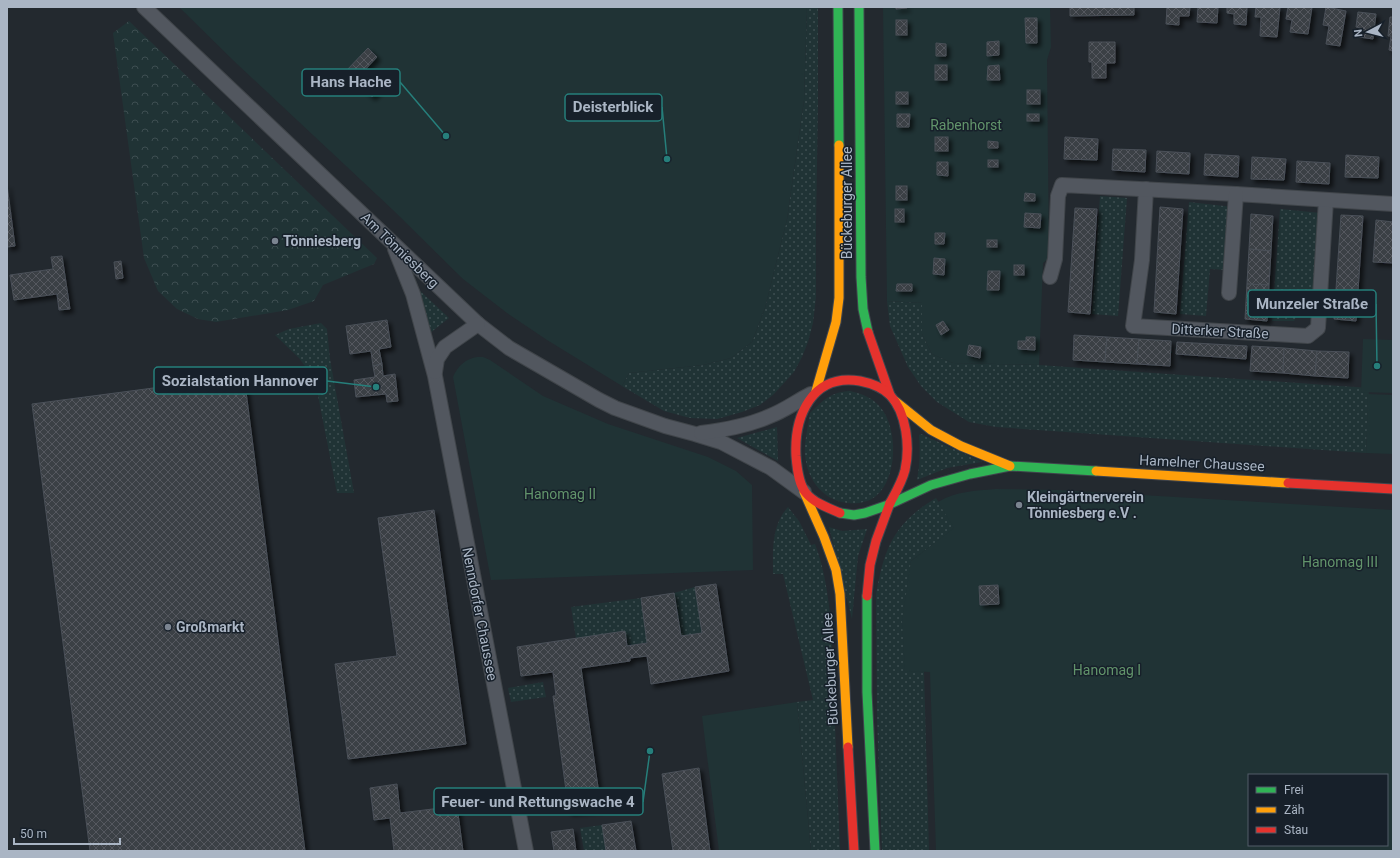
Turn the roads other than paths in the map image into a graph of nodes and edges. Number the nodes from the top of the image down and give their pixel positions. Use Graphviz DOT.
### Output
graph roads {
  1 [pos="144,7"];
  2 [pos="838,7"];
  3 [pos="860,7"];
  4 [pos="1146,189"];
  5 [pos="1236,194"];
  6 [pos="1326,200"];
  7 [pos="1393,204"];
  8 [pos="394,245"];
  9 [pos="1050,277"];
  10 [pos="1229,293"];
  11 [pos="478,324"];
  12 [pos="435,376"];
  13 [pos="816,391"];
  14 [pos="891,397"];
  15 [pos="695,434"];
  16 [pos="1010,466"];
  17 [pos="1393,489"];
  18 [pos="804,492"];
  19 [pos="890,503"];
  20 [pos="526,851"];
  21 [pos="854,851"];
  22 [pos="875,851"];
  1 -- 8 [label="street, Am Tönniesberg"];
  2 -- 13 [label="main road, Bückeburger Allee"];
  3 -- 14 [label="main road, Bückeburger Allee"];
  4 -- 5 [label="street"];
  4 -- 6 [label="street, Ditterker Straße"];
  4 -- 9 [label="street"];
  5 -- 6 [label="street"];
  5 -- 10 [label="street"];
  6 -- 7 [label="street"];
  8 -- 11 [label="street, Am Tönniesberg"];
  8 -- 12 [label="street, Nenndorfer Chaussee"];
  11 -- 12 [label="street, Nenndorfer Chaussee"];
  11 -- 15 [label="street, Am Tönniesberg"];
  12 -- 20 [label="street, Nenndorfer Chaussee"];
  13 -- 14 [label="main road"];
  13 -- 15 [label="street, Am Tönniesberg"];
  13 -- 18 [label="main road"];
  14 -- 16 [label="main road, Hamelner Chaussee"];
  14 -- 19 [label="main road"];
  15 -- 18 [label="street, Am Tönniesberg"];
  16 -- 17 [label="main road, Hamelner Chaussee"];
  16 -- 19 [label="main road, Hamelner Chaussee"];
  18 -- 19 [label="main road"];
  18 -- 21 [label="main road, Bückeburger Allee"];
  19 -- 22 [label="main road"];
}
